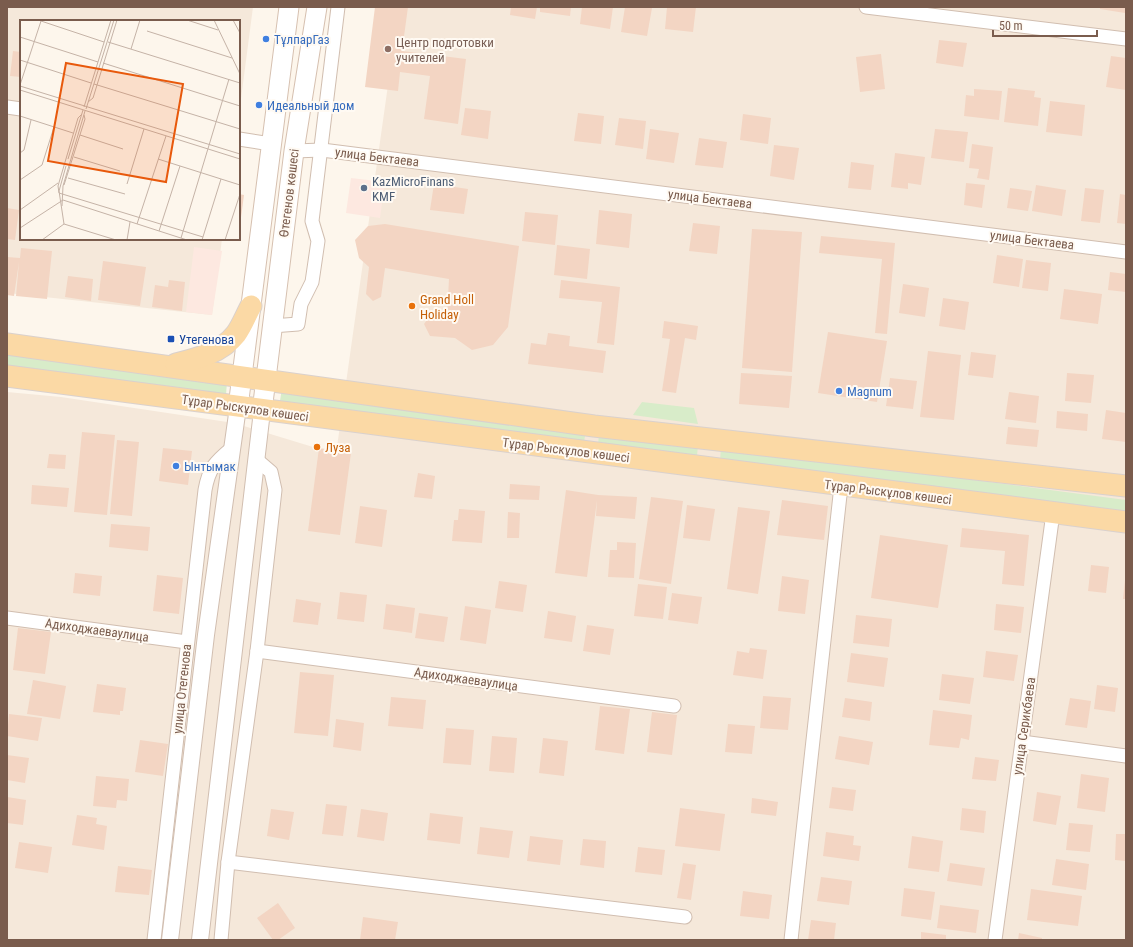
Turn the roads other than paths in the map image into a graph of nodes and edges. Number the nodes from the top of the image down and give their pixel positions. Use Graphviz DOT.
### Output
graph roads {
  1 [pos="289,7"];
  2 [pos="317,7"];
  3 [pos="338,7"];
  4 [pos="866,7"];
  5 [pos="1126,39"];
  6 [pos="7,107"];
  7 [pos="20,109"];
  8 [pos="240,139"];
  9 [pos="271,144"];
  10 [pos="322,150"];
  11 [pos="294,151"];
  12 [pos="1126,252"];
  13 [pos="250,306"];
  14 [pos="272,326"];
  15 [pos="7,344"];
  16 [pos="169,366"];
  17 [pos="7,376"];
  18 [pos="242,376"];
  19 [pos="265,379"];
  20 [pos="238,407"];
  21 [pos="262,411"];
  22 [pos="594,426"];
  23 [pos="706,439"];
  24 [pos="232,448"];
  25 [pos="590,453"];
  26 [pos="257,460"];
  27 [pos="704,468"];
  28 [pos="841,486"];
  29 [pos="1126,486"];
  30 [pos="1053,513"];
  31 [pos="1126,522"];
  32 [pos="7,618"];
  33 [pos="187,642"];
  34 [pos="257,651"];
  35 [pos="674,706"];
  36 [pos="1022,742"];
  37 [pos="1126,756"];
  38 [pos="228,862"];
  39 [pos="685,917"];
  40 [pos="154,940"];
  41 [pos="170,940"];
  42 [pos="200,940"];
  43 [pos="221,940"];
  44 [pos="791,940"];
  45 [pos="995,940"];
  1 -- 9 [label="main road, Өтегенов көшесі"];
  2 -- 11 [label="main road, Өтегенов көшесі"];
  3 -- 10 [label="street"];
  4 -- 5 [label="street"];
  6 -- 7 [label="street"];
  8 -- 9 [label="street"];
  9 -- 13 [label="main road, Өтегенов көшесі"];
  10 -- 11 [label="street, улица Бектаева"];
  10 -- 12 [label="street, улица Бектаева"];
  10 -- 14 [label="street"];
  11 -- 14 [label="main road, Өтегенов көшесі"];
  13 -- 16 [label="main road"];
  13 -- 18 [label="main road, Өтегенов көшесі"];
  14 -- 19 [label="main road, Өтегенов көшесі"];
  15 -- 16 [label="main road, Тұрар Рыскұлов көшесі"];
  16 -- 18 [label="main road, Тұрар Рыскұлов көшесі"];
  17 -- 20 [label="main road, Тұрар Рыскұлов көшесі"];
  18 -- 19 [label="main road, Тұрар Рыскұлов көшесі"];
  18 -- 20 [label="main road, Өтегенов көшесі"];
  19 -- 21 [label="main road, Өтегенов көшесі"];
  19 -- 22 [label="main road, Тұрар Рыскұлов көшесі"];
  20 -- 21 [label="main road, Тұрар Рыскұлов көшесі"];
  20 -- 24 [label="street, улица Отегенова"];
  21 -- 25 [label="main road, Тұрар Рыскұлов көшесі"];
  21 -- 26 [label="street"];
  22 -- 23 [label="main road, Тұрар Рыскұлов көшесі"];
  22 -- 25 [label="main road"];
  23 -- 27 [label="main road"];
  23 -- 29 [label="main road, Тұрар Рыскұлов көшесі"];
  24 -- 33 [label="street, улица Отегенова"];
  24 -- 41 [label="street, улица Отегенова"];
  25 -- 27 [label="main road, Тұрар Рыскұлов көшесі"];
  26 -- 34 [label="street"];
  26 -- 42 [label="street"];
  27 -- 28 [label="main road, Тұрар Рыскұлов көшесі"];
  28 -- 30 [label="main road, Тұрар Рыскұлов көшесі"];
  28 -- 44 [label="street"];
  30 -- 31 [label="main road, Тұрар Рыскұлов көшесі"];
  30 -- 36 [label="street, улица Серикбаева"];
  32 -- 33 [label="street, Адиходжаеваулица"];
  33 -- 40 [label="street, улица Отегенова"];
  34 -- 35 [label="street, Адиходжаеваулица"];
  34 -- 38 [label="street"];
  36 -- 37 [label="street"];
  36 -- 45 [label="street, улица Серикбаева"];
  38 -- 39 [label="street"];
  38 -- 43 [label="street"];
}
